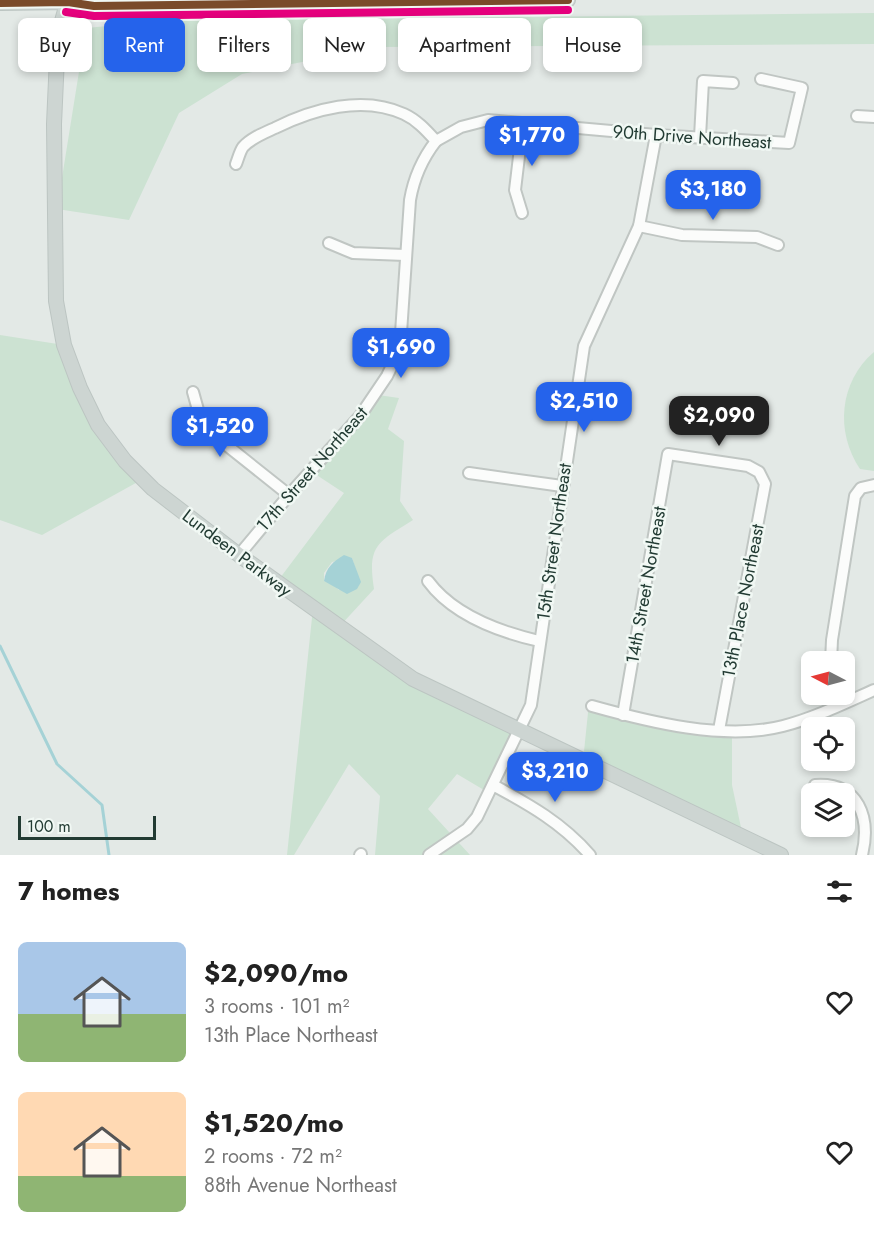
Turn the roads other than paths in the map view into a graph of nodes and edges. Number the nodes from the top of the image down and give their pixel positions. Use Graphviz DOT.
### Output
graph roads {
  1 [pos="568,0"];
  2 [pos="68,1"];
  3 [pos="0,3"];
  4 [pos="761,79"];
  5 [pos="733,82"];
  6 [pos="856,116"];
  7 [pos="874,117"];
  8 [pos="523,123"];
  9 [pos="656,135"];
  10 [pos="700,137"];
  11 [pos="436,141"];
  12 [pos="236,164"];
  13 [pos="522,213"];
  14 [pos="639,226"];
  15 [pos="329,243"];
  16 [pos="778,245"];
  17 [pos="405,255"];
  18 [pos="193,392"];
  19 [pos="669,454"];
  20 [pos="469,473"];
  21 [pos="874,485"];
  22 [pos="562,486"];
  23 [pos="289,495"];
  24 [pos="239,555"];
  25 [pos="428,581"];
  26 [pos="539,641"];
  27 [pos="832,651"];
  28 [pos="873,692"];
  29 [pos="855,695"];
  30 [pos="829,705"];
  31 [pos="592,706"];
  32 [pos="623,715"];
  33 [pos="719,730"];
  34 [pos="519,731"];
  35 [pos="493,785"];
  36 [pos="855,800"];
  37 [pos="429,855"];
  38 [pos="590,855"];
  39 [pos="781,855"];
  40 [pos="862,855"];
  1 -- 2 [label="main road"];
  2 -- 3 [label="main road"];
  2 -- 24 [label="main road, Lundeen Parkway"];
  4 -- 10 [label="street, 90th Drive Northeast"];
  5 -- 10 [label="street"];
  6 -- 7 [label="street"];
  8 -- 9 [label="street, 90th Drive Northeast"];
  8 -- 11 [label="street, 90th Drive Northeast"];
  8 -- 13 [label="street"];
  9 -- 10 [label="street, 90th Drive Northeast"];
  9 -- 14 [label="street, 15th Street Northeast"];
  11 -- 12 [label="street"];
  11 -- 17 [label="street, 17th Street Northeast"];
  14 -- 16 [label="street"];
  14 -- 22 [label="street, 15th Street Northeast"];
  15 -- 17 [label="street"];
  17 -- 23 [label="street, 17th Street Northeast"];
  18 -- 23 [label="street"];
  19 -- 32 [label="street, 14th Street Northeast"];
  19 -- 33 [label="street, 13th Place Northeast"];
  20 -- 22 [label="street"];
  21 -- 27 [label="street"];
  22 -- 26 [label="street, 15th Street Northeast"];
  23 -- 24 [label="street, 17th Street Northeast"];
  24 -- 34 [label="main road, Lundeen Parkway"];
  25 -- 26 [label="street"];
  26 -- 34 [label="street, 15th Street Northeast"];
  28 -- 29 [label="street"];
  30 -- 33 [label="street"];
  31 -- 32 [label="street"];
  32 -- 33 [label="street"];
  34 -- 35 [label="street, 15th Street Northeast"];
  34 -- 39 [label="main road, Lundeen Parkway"];
  35 -- 37 [label="street, 15th Street Northeast"];
  35 -- 38 [label="street"];
  36 -- 40 [label="street"];
}
